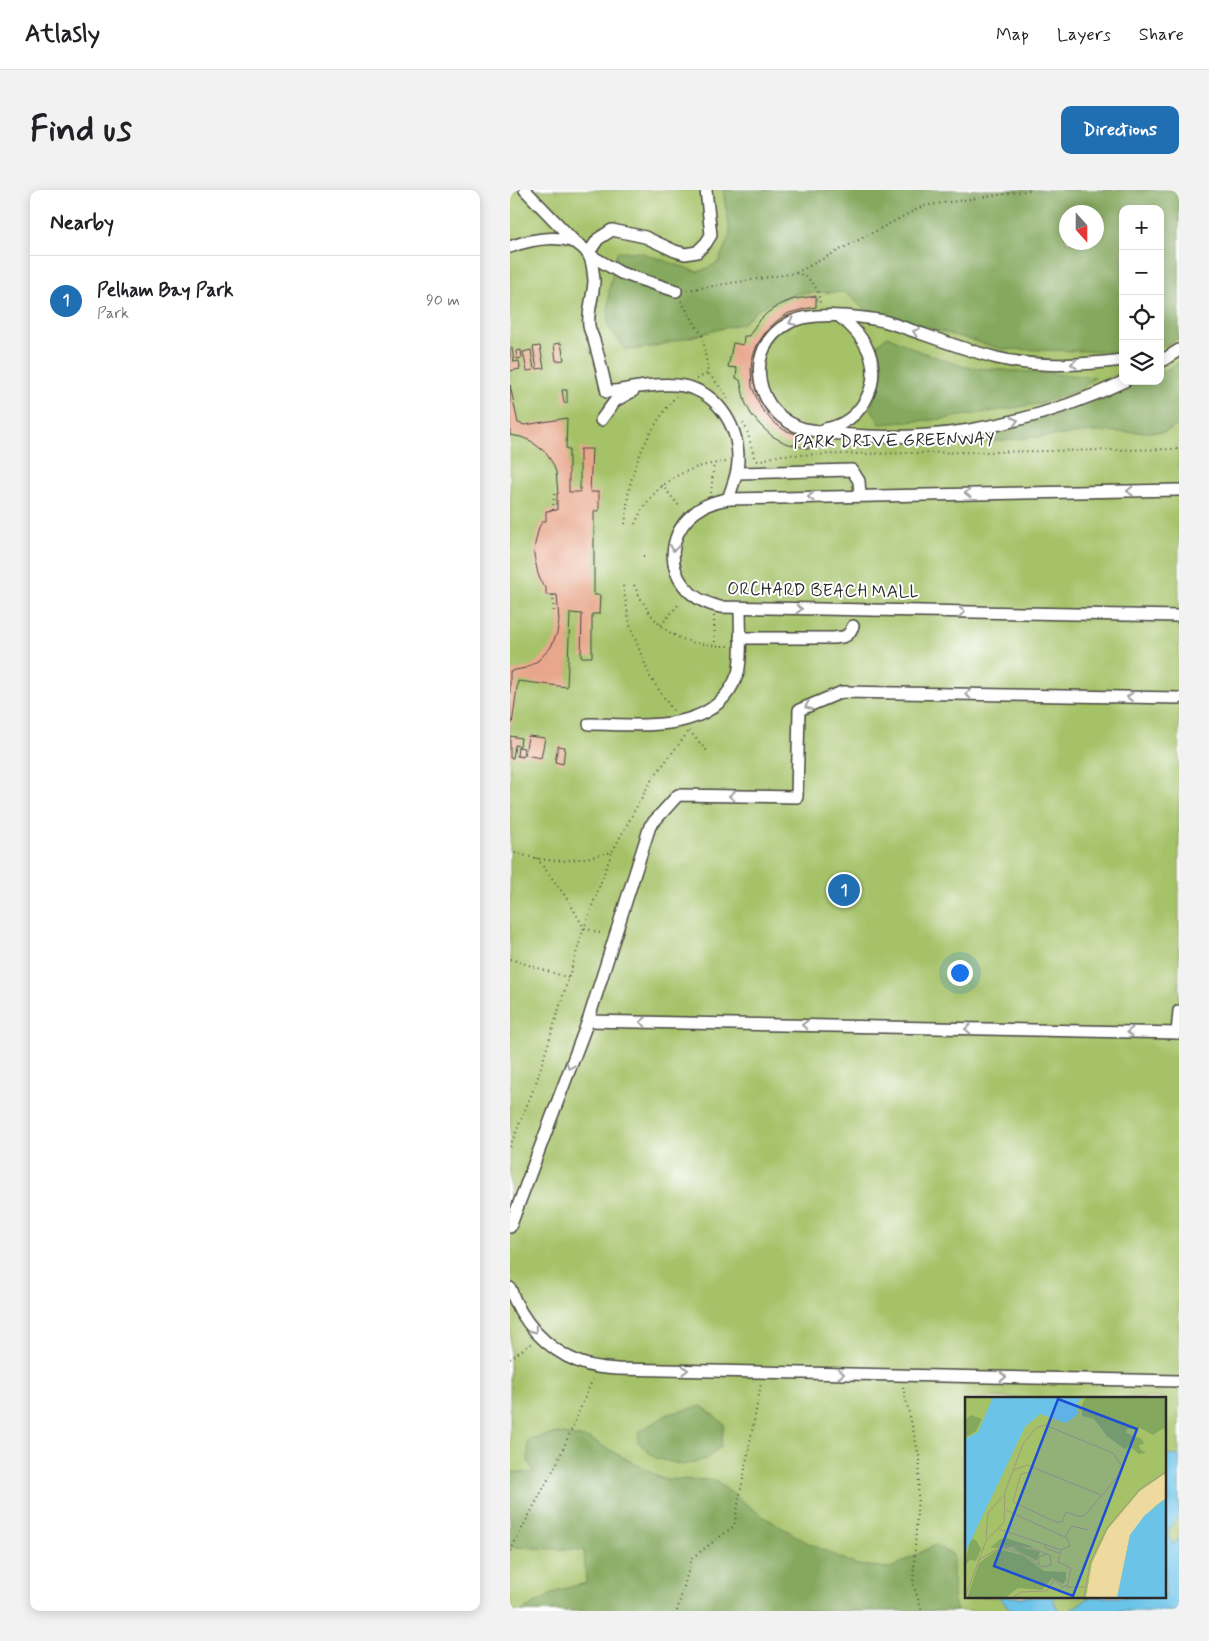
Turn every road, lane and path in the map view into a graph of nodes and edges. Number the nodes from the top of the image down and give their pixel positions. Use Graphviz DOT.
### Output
graph roads {
  1 [pos="525,190"];
  2 [pos="706,190"];
  3 [pos="1031,190"];
  4 [pos="578,245"];
  5 [pos="510,248"];
  6 [pos="588,254"];
  7 [pos="796,273"];
  8 [pos="676,291"];
  9 [pos="820,315"];
  10 [pos="840,317"];
  11 [pos="1179,349"];
  12 [pos="1164,351"];
  13 [pos="1164,359"];
  14 [pos="1119,361"];
  15 [pos="1119,384"];
  16 [pos="684,387"];
  17 [pos="639,388"];
  18 [pos="601,420"];
  19 [pos="815,431"];
  20 [pos="1179,449"];
  21 [pos="714,463"];
  22 [pos="737,467"];
  23 [pos="662,485"];
  24 [pos="1179,490"];
  25 [pos="554,494"];
  26 [pos="860,495"];
  27 [pos="711,498"];
  28 [pos="728,499"];
  29 [pos="680,508"];
  30 [pos="553,510"];
  31 [pos="625,524"];
  32 [pos="635,524"];
  33 [pos="643,556"];
  34 [pos="653,556"];
  35 [pos="634,585"];
  36 [pos="623,586"];
  37 [pos="553,595"];
  38 [pos="679,604"];
  39 [pos="714,608"];
  40 [pos="740,608"];
  41 [pos="554,615"];
  42 [pos="1179,616"];
  43 [pos="660,625"];
  44 [pos="853,626"];
  45 [pos="740,642"];
  46 [pos="715,646"];
  47 [pos="1179,698"];
  48 [pos="681,722"];
  49 [pos="589,724"];
  50 [pos="689,731"];
  51 [pos="709,753"];
  52 [pos="510,851"];
  53 [pos="612,852"];
  54 [pos="536,858"];
  55 [pos="584,928"];
  56 [pos="606,935"];
  57 [pos="510,959"];
  58 [pos="569,978"];
  59 [pos="1179,1011"];
  60 [pos="588,1021"];
  61 [pos="1178,1033"];
  62 [pos="510,1147"];
  63 [pos="510,1227"];
  64 [pos="510,1288"];
  65 [pos="540,1337"];
  66 [pos="510,1359"];
  67 [pos="597,1367"];
  68 [pos="764,1372"];
  69 [pos="900,1375"];
  70 [pos="1179,1381"];
  71 [pos="510,1551"];
  72 [pos="676,1611"];
  73 [pos="922,1611"];
  1 -- 4 [label="street"];
  2 -- 6 [label="street"];
  3 -- 7 [label="path"];
  4 -- 5 [label="street"];
  4 -- 6 [label="street"];
  6 -- 8 [label="street"];
  6 -- 17 [label="street"];
  7 -- 8 [label="path"];
  7 -- 9 [label="path"];
  8 -- 16 [label="path"];
  9 -- 10 [label="street"];
  9 -- 19 [label="street, one-way"];
  14 -- 10 [label="street, one-way"];
  10 -- 19 [label="street"];
  11 -- 12 [label="street"];
  11 -- 13 [label="street"];
  19 -- 15 [label="street, one-way"];
  16 -- 17 [label="street"];
  16 -- 22 [label="street"];
  16 -- 31 [label="path"];
  17 -- 18 [label="street"];
  20 -- 22 [label="path, PARK DRIVE GREENWAY"];
  21 -- 22 [label="path, PARK DRIVE GREENWAY"];
  21 -- 23 [label="path, PARK DRIVE GREENWAY"];
  21 -- 27 [label="path"];
  22 -- 26 [label="street"];
  22 -- 28 [label="street"];
  23 -- 29 [label="path"];
  23 -- 32 [label="path, PARK DRIVE GREENWAY"];
  24 -- 26 [label="street, ORCHARD BEACH MALL, one-way"];
  25 -- 30 [label="path"];
  26 -- 28 [label="street, ORCHARD BEACH MALL, one-way"];
  28 -- 40 [label="street, ORCHARD BEACH MALL, one-way"];
  33 -- 34 [label="path"];
  35 -- 43 [label="path"];
  36 -- 48 [label="path"];
  37 -- 41 [label="path"];
  38 -- 43 [label="path"];
  39 -- 46 [label="path"];
  40 -- 42 [label="street, ORCHARD BEACH MALL, one-way"];
  40 -- 45 [label="street"];
  43 -- 46 [label="path"];
  44 -- 45 [label="street"];
  45 -- 46 [label="path"];
  45 -- 48 [label="street"];
  47 -- 60 [label="street, one-way"];
  48 -- 49 [label="street"];
  48 -- 50 [label="path"];
  50 -- 51 [label="path"];
  50 -- 53 [label="path"];
  52 -- 54 [label="path"];
  53 -- 54 [label="path"];
  53 -- 55 [label="path"];
  54 -- 55 [label="path"];
  55 -- 56 [label="path"];
  55 -- 58 [label="path"];
  57 -- 58 [label="path"];
  58 -- 62 [label="path"];
  59 -- 61 [label="street"];
  61 -- 60 [label="street, one-way"];
  60 -- 63 [label="street, one-way"];
  64 -- 65 [label="street, one-way"];
  65 -- 66 [label="path"];
  65 -- 67 [label="street"];
  67 -- 68 [label="street, one-way"];
  67 -- 71 [label="path"];
  68 -- 69 [label="street, one-way"];
  68 -- 72 [label="path"];
  69 -- 70 [label="street, one-way"];
  69 -- 73 [label="path"];
}
